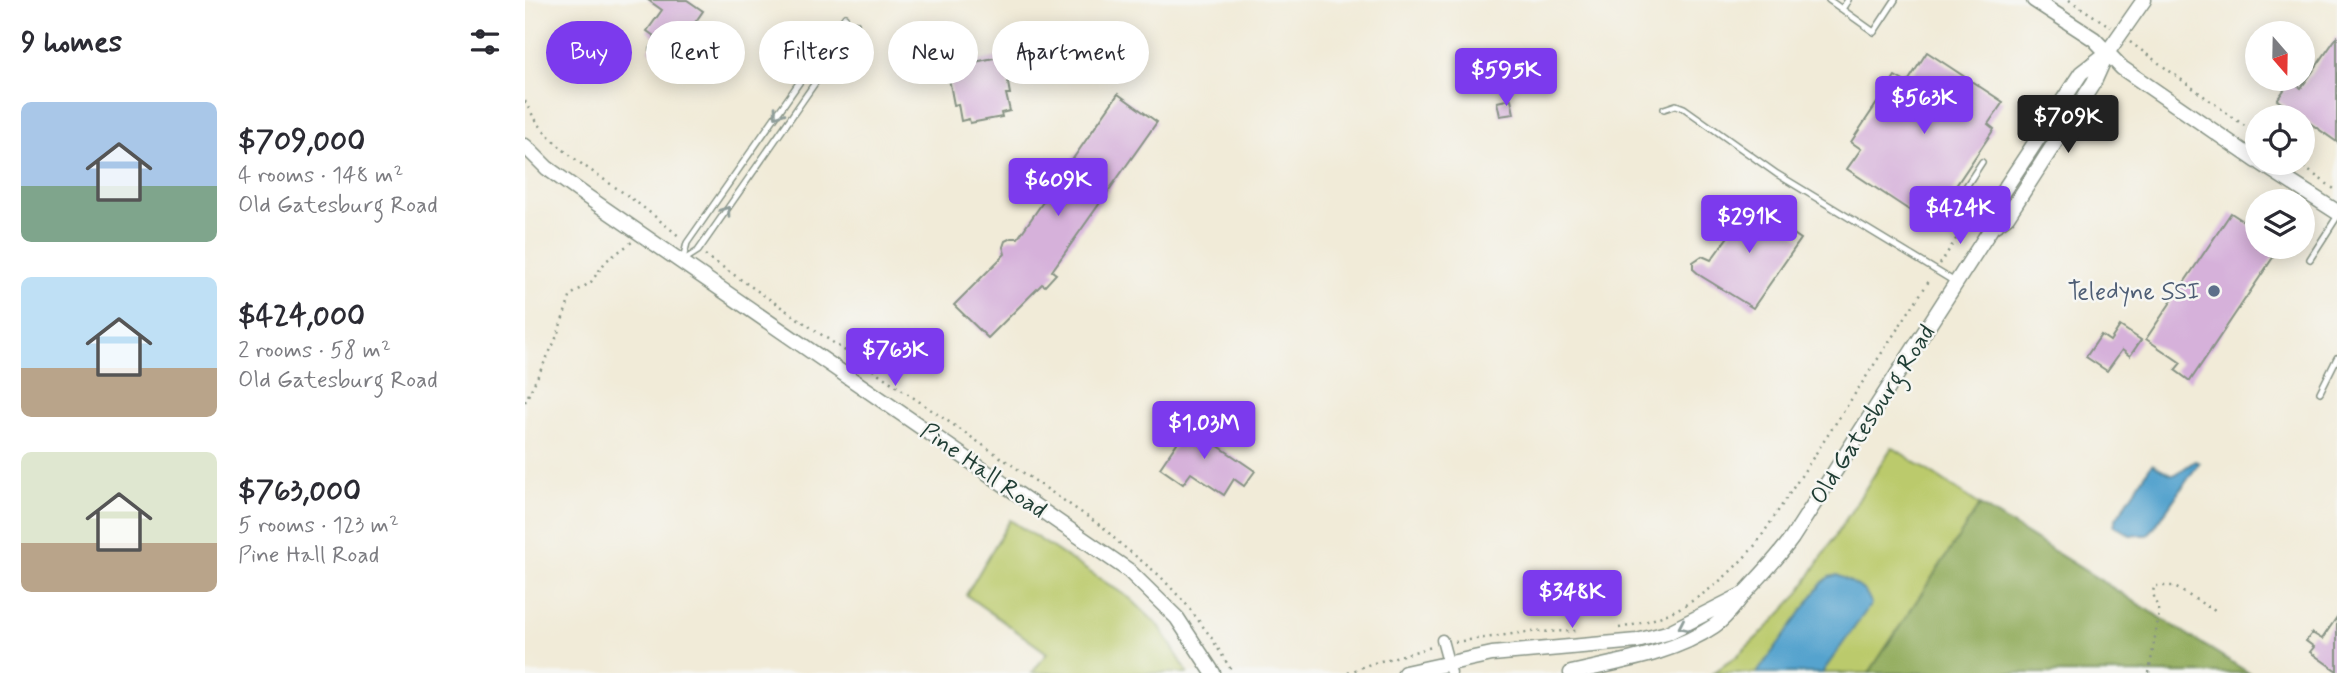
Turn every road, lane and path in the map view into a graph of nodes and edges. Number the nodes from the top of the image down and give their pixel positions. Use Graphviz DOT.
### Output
graph roads {
  1 [pos="1829,0"];
  2 [pos="1848,0"];
  3 [pos="1895,0"];
  4 [pos="2034,0"];
  5 [pos="2069,0"];
  6 [pos="2144,0"];
  7 [pos="1842,9"];
  8 [pos="845,17"];
  9 [pos="2104,22"];
  10 [pos="2132,43"];
  11 [pos="2107,52"];
  12 [pos="814,84"];
  13 [pos="525,101"];
  14 [pos="1664,109"];
  15 [pos="2245,126"];
  16 [pos="525,146"];
  17 [pos="2245,152"];
  18 [pos="1982,162"];
  19 [pos="2279,175"];
  20 [pos="2315,175"];
  21 [pos="2337,191"];
  22 [pos="2337,212"];
  23 [pos="2337,217"];
  24 [pos="1967,221"];
  25 [pos="1992,227"];
  26 [pos="643,234"];
  27 [pos="687,243"];
  28 [pos="698,251"];
  29 [pos="2315,251"];
  30 [pos="682,262"];
  31 [pos="1940,264"];
  32 [pos="1933,275"];
  33 [pos="1957,282"];
  34 [pos="2337,358"];
  35 [pos="2320,392"];
  36 [pos="525,402"];
  37 [pos="1744,595"];
  38 [pos="2215,611"];
  39 [pos="1611,629"];
  40 [pos="1585,631"];
  41 [pos="1442,643"];
  42 [pos="1450,668"];
  43 [pos="1213,673"];
  44 [pos="1233,673"];
  45 [pos="1348,673"];
  46 [pos="1405,673"];
  47 [pos="1571,673"];
  48 [pos="2149,673"];
  1 -- 7 [label="lane"];
  2 -- 7 [label="lane"];
  3 -- 7 [label="lane"];
  4 -- 11 [label="street"];
  5 -- 9 [label="path"];
  6 -- 11 [label="street, Old Gatesburg Road"];
  8 -- 27 [label="lane, one-way"];
  10 -- 15 [label="path"];
  11 -- 17 [label="street"];
  11 -- 25 [label="street, Old Gatesburg Road"];
  28 -- 12 [label="lane, one-way"];
  13 -- 27 [label="path"];
  14 -- 33 [label="lane"];
  16 -- 26 [label="street, Pine Hall Road"];
  18 -- 25 [label="lane"];
  19 -- 22 [label="street"];
  20 -- 21 [label="path"];
  23 -- 29 [label="lane"];
  24 -- 31 [label="path"];
  25 -- 33 [label="street, Old Gatesburg Road"];
  26 -- 30 [label="street, Pine Hall Road"];
  26 -- 36 [label="path"];
  27 -- 30 [label="lane"];
  28 -- 30 [label="lane"];
  28 -- 44 [label="path"];
  30 -- 43 [label="street, Pine Hall Road"];
  32 -- 39 [label="path"];
  33 -- 37 [label="street, Old Gatesburg Road"];
  34 -- 35 [label="lane"];
  37 -- 42 [label="street, Old Gatesburg Road, one-way"];
  37 -- 47 [label="street, Old Gatesburg Road"];
  38 -- 48 [label="path"];
  40 -- 41 [label="path"];
  41 -- 42 [label="street"];
  41 -- 45 [label="path"];
  42 -- 46 [label="street, Old Gatesburg Road"];
}
